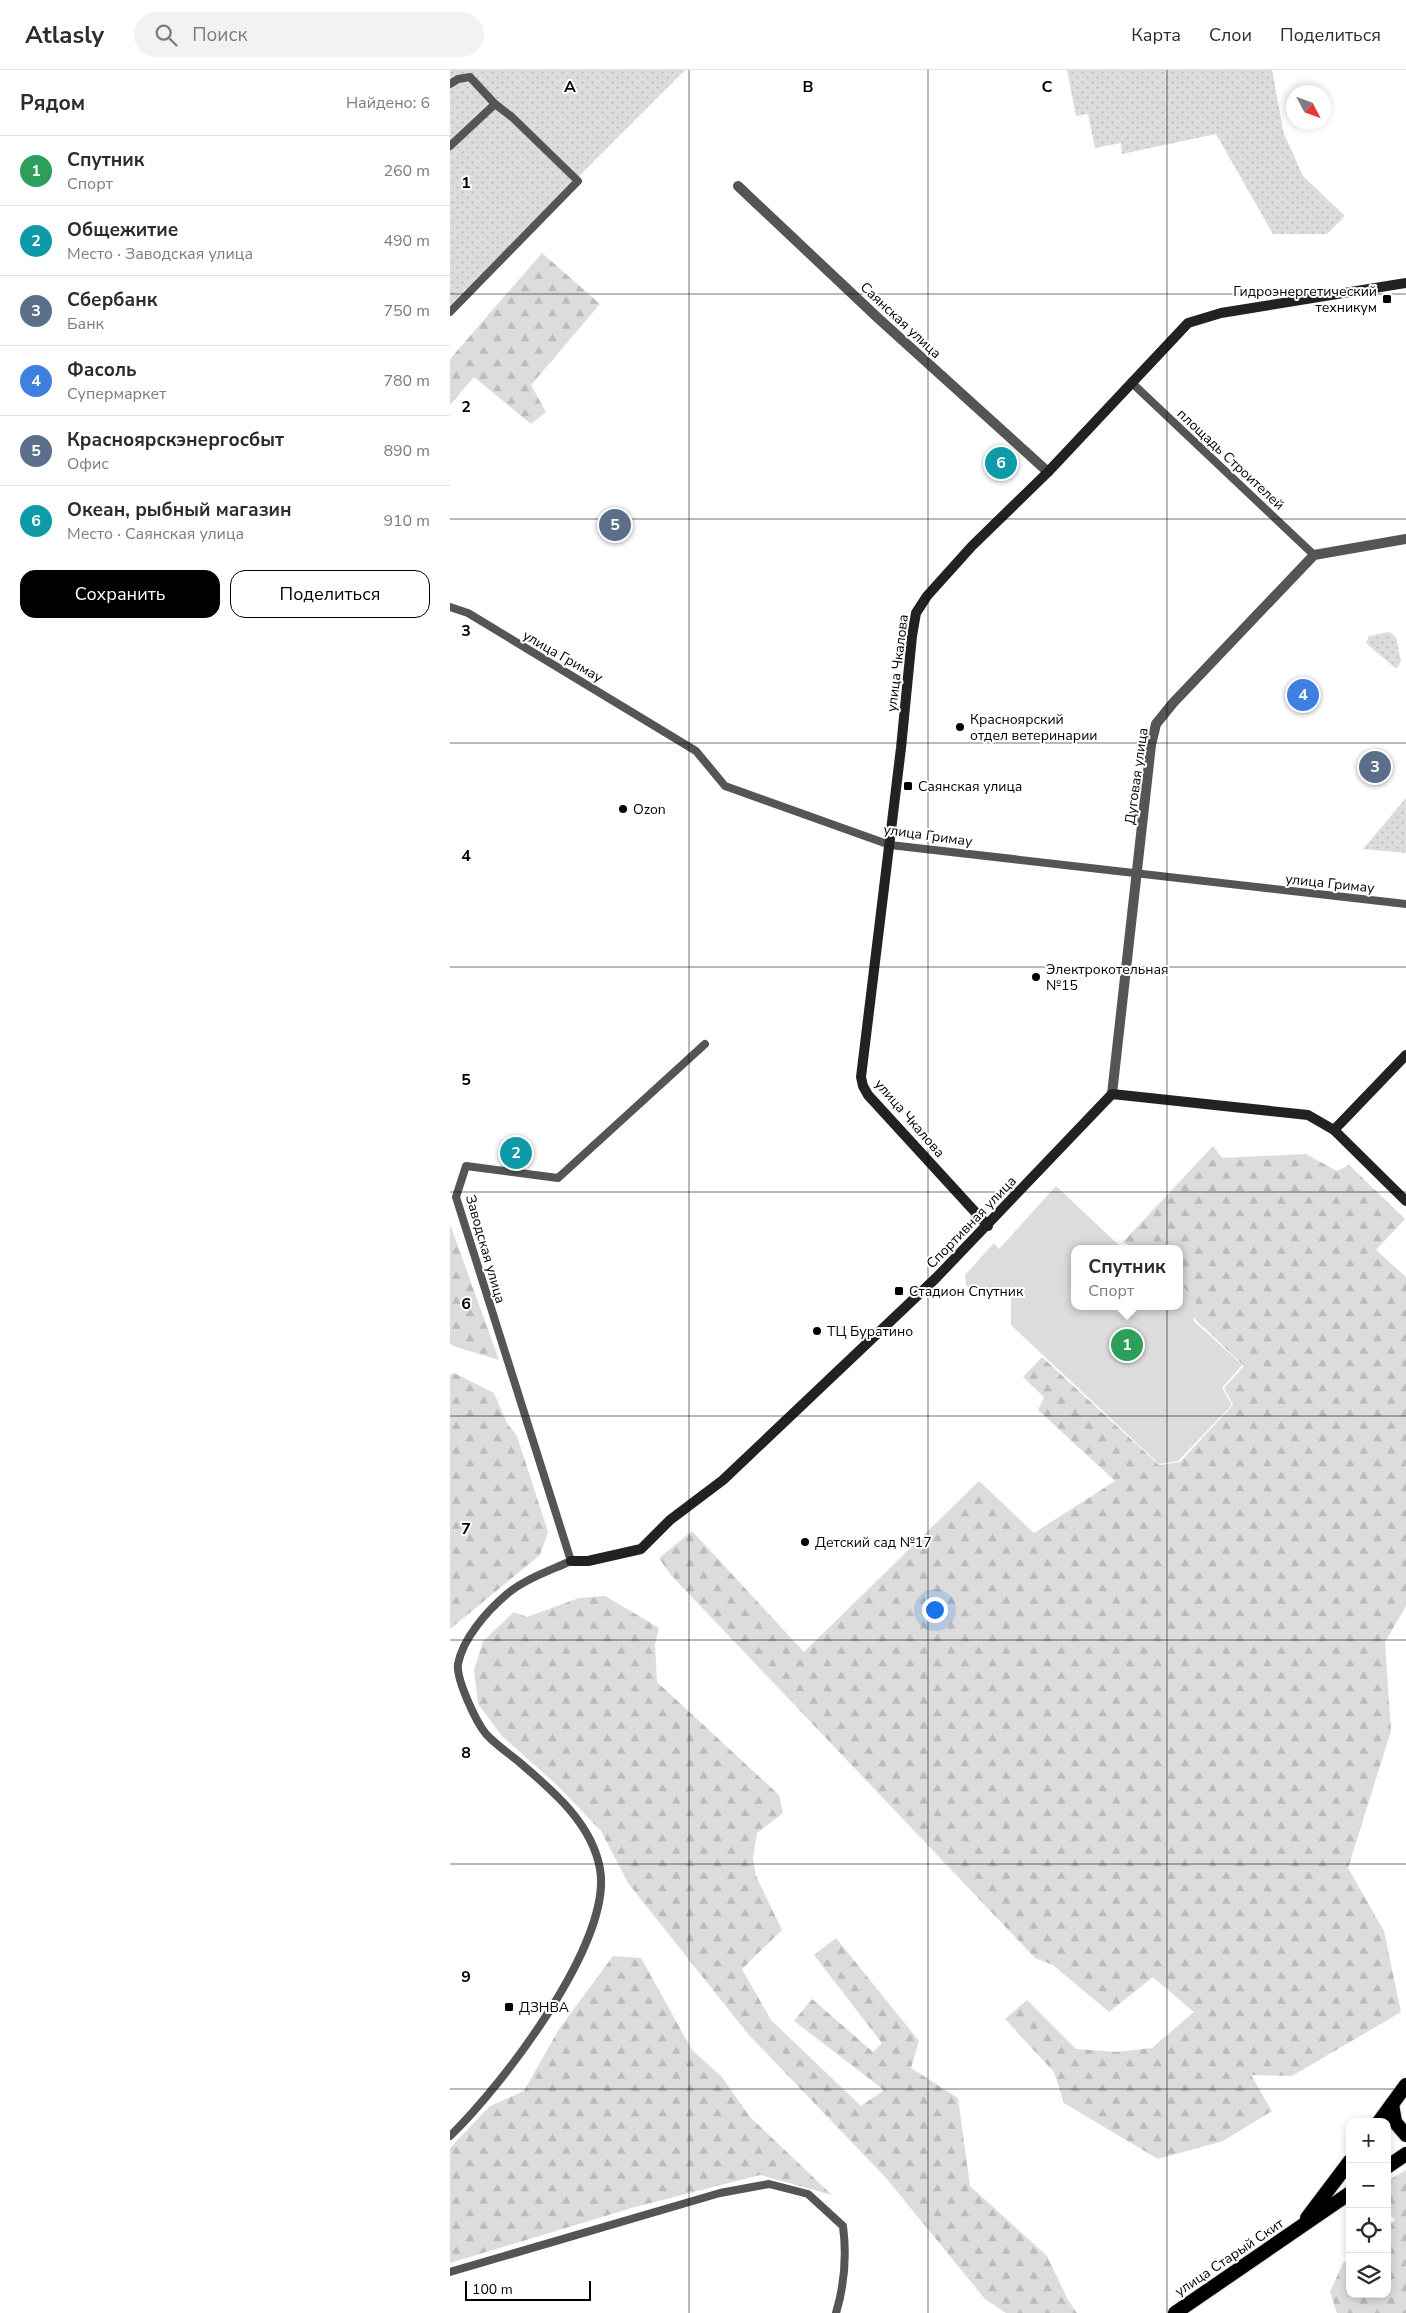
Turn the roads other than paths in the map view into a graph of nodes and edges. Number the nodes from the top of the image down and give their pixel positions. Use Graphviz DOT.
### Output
graph roads {
  1 [pos="450,84"];
  2 [pos="495,104"];
  3 [pos="450,146"];
  4 [pos="738,186"];
  5 [pos="1406,283"];
  6 [pos="450,312"];
  7 [pos="1131,382"];
  8 [pos="1048,472"];
  9 [pos="1406,539"];
  10 [pos="1314,555"];
  11 [pos="452,610"];
  12 [pos="890,845"];
  13 [pos="1138,873"];
  14 [pos="1406,904"];
  15 [pos="705,1044"];
  16 [pos="1406,1054"];
  17 [pos="1112,1094"];
  18 [pos="1334,1130"];
  19 [pos="1406,1201"];
  20 [pos="988,1226"];
  21 [pos="570,1561"];
  22 [pos="1406,2085"];
  23 [pos="1392,2104"];
  24 [pos="1382,2118"];
  25 [pos="1406,2135"];
  26 [pos="450,2136"];
  27 [pos="1406,2154"];
  28 [pos="1349,2163"];
  29 [pos="1391,2164"];
  30 [pos="1346,2196"];
  31 [pos="1301,2227"];
  32 [pos="450,2272"];
  33 [pos="836,2313"];
  34 [pos="1175,2313"];
  1 -- 2 [label="street"];
  2 -- 3 [label="street"];
  2 -- 6 [label="street"];
  4 -- 8 [label="street, Саянская улица"];
  5 -- 7 [label="main road, улица Чкалова"];
  7 -- 8 [label="main road, улица Чкалова"];
  7 -- 10 [label="street, площадь Строителей"];
  8 -- 12 [label="main road, улица Чкалова"];
  9 -- 10 [label="street"];
  10 -- 13 [label="street, Дуговая улица"];
  11 -- 12 [label="street, улица Гримау"];
  12 -- 13 [label="street, улица Гримау"];
  12 -- 20 [label="main road, улица Чкалова"];
  13 -- 14 [label="street, улица Гримау"];
  13 -- 17 [label="street, Дуговая улица"];
  15 -- 21 [label="street, Заводская улица"];
  16 -- 18 [label="main road"];
  17 -- 18 [label="main road"];
  17 -- 20 [label="main road, Спортивная улица"];
  18 -- 19 [label="main road"];
  20 -- 21 [label="main road, Спортивная улица"];
  21 -- 26 [label="street"];
  22 -- 23 [label="highway"];
  23 -- 24 [label="highway"];
  23 -- 25 [label="highway"];
  27 -- 29 [label="highway"];
  28 -- 31 [label="highway"];
  30 -- 31 [label="highway, улица Старый Скит"];
  31 -- 34 [label="highway, улица Старый Скит"];
  32 -- 33 [label="street"];
}
